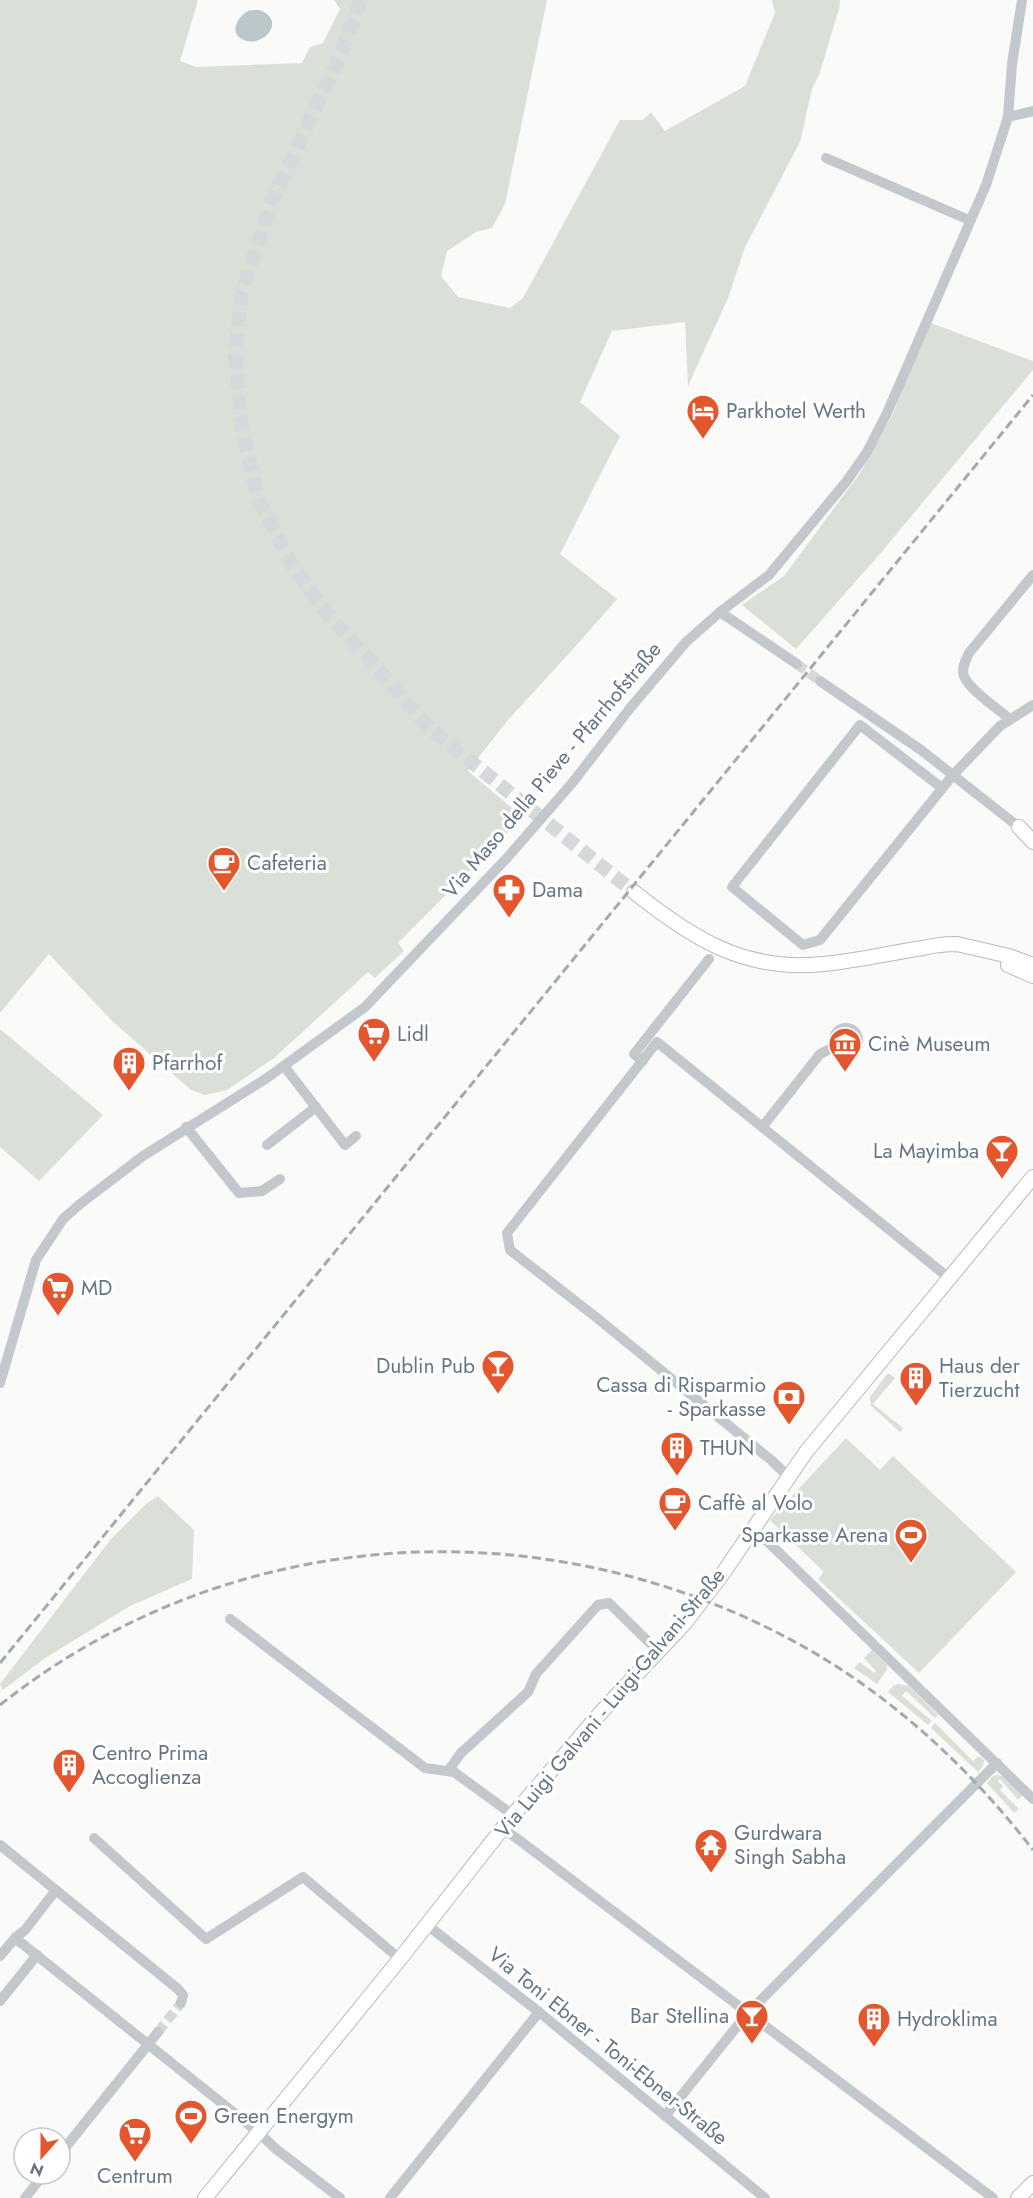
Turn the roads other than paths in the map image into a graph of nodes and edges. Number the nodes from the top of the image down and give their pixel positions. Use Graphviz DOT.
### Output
graph roads {
  1 [pos="1022,0"];
  2 [pos="1033,111"];
  3 [pos="1008,117"];
  4 [pos="826,158"];
  5 [pos="969,220"];
  6 [pos="1033,576"];
  7 [pos="720,612"];
  8 [pos="797,664"];
  9 [pos="820,681"];
  10 [pos="1033,705"];
  11 [pos="1010,719"];
  12 [pos="953,775"];
  13 [pos="942,788"];
  14 [pos="1019,827"];
  15 [pos="1033,840"];
  16 [pos="634,892"];
  17 [pos="923,948"];
  18 [pos="981,957"];
  19 [pos="709,959"];
  20 [pos="1033,965"];
  21 [pos="1033,976"];
  22 [pos="1033,984"];
  23 [pos="836,1046"];
  24 [pos="643,1061"];
  25 [pos="284,1066"];
  26 [pos="316,1107"];
  27 [pos="763,1126"];
  28 [pos="186,1127"];
  29 [pos="356,1136"];
  30 [pos="267,1145"];
  31 [pos="1033,1177"];
  32 [pos="280,1179"];
  33 [pos="949,1278"];
  34 [pos="0,1383"];
  35 [pos="790,1478"];
  36 [pos="752,1530"];
  37 [pos="230,1619"];
  38 [pos="658,1651"];
  39 [pos="998,1763"];
  40 [pos="448,1771"];
  41 [pos="1033,1799"];
  42 [pos="513,1815"];
  43 [pos="503,1828"];
  44 [pos="94,1838"];
  45 [pos="0,1845"];
  46 [pos="56,1890"];
  47 [pos="427,1925"];
  48 [pos="15,1938"];
  49 [pos="37,1955"];
  50 [pos="0,1956"];
  51 [pos="400,1959"];
  52 [pos="182,1999"];
  53 [pos="0,2001"];
  54 [pos="539,2012"];
  55 [pos="747,2014"];
  56 [pos="158,2031"];
  57 [pos="148,2045"];
  58 [pos="665,2116"];
  59 [pos="258,2132"];
  60 [pos="72,2139"];
  61 [pos="1033,2183"];
  62 [pos="34,2186"];
  63 [pos="761,2197"];
  64 [pos="25,2198"];
  65 [pos="205,2198"];
  66 [pos="340,2198"];
  67 [pos="390,2198"];
  68 [pos="993,2198"];
  69 [pos="1018,2198"];
  1 -- 3 [label="street, Via Maso della Pieve - Pfarrhofstraße"];
  2 -- 3 [label="street"];
  3 -- 5 [label="street, Via Maso della Pieve - Pfarrhofstraße"];
  4 -- 5 [label="street"];
  5 -- 7 [label="street, Via Maso della Pieve - Pfarrhofstraße"];
  6 -- 11 [label="street"];
  7 -- 8 [label="street"];
  7 -- 25 [label="street, Via Maso della Pieve - Pfarrhofstraße"];
  9 -- 12 [label="street"];
  10 -- 11 [label="street"];
  11 -- 12 [label="street"];
  12 -- 13 [label="street"];
  12 -- 14 [label="street"];
  13 -- 13 [label="street"];
  14 -- 15 [label="main road"];
  16 -- 17 [label="main road"];
  17 -- 18 [label="main road"];
  17 -- 20 [label="main road"];
  18 -- 21 [label="main road"];
  18 -- 22 [label="main road"];
  19 -- 24 [label="street"];
  23 -- 27 [label="street"];
  24 -- 27 [label="street"];
  24 -- 35 [label="street"];
  25 -- 26 [label="street"];
  25 -- 28 [label="street, Via Maso della Pieve - Pfarrhofstraße"];
  26 -- 29 [label="street"];
  26 -- 30 [label="street"];
  27 -- 33 [label="street"];
  28 -- 32 [label="street"];
  28 -- 34 [label="street, Via Maso della Pieve - Pfarrhofstraße"];
  31 -- 33 [label="main road, Via Luigi Galvani - Luigi-Galvani-Straße"];
  33 -- 35 [label="main road, Via Luigi Galvani - Luigi-Galvani-Straße"];
  35 -- 36 [label="main road, Via Luigi Galvani - Luigi-Galvani-Straße"];
  36 -- 38 [label="main road, Via Luigi Galvani - Luigi-Galvani-Straße"];
  36 -- 39 [label="street"];
  37 -- 40 [label="street"];
  38 -- 40 [label="street"];
  38 -- 42 [label="main road, Via Luigi Galvani - Luigi-Galvani-Straße"];
  39 -- 41 [label="street"];
  39 -- 55 [label="street"];
  40 -- 42 [label="street"];
  42 -- 43 [label="main road, Via Luigi Galvani - Luigi-Galvani-Straße"];
  43 -- 47 [label="main road, Via Luigi Galvani - Luigi-Galvani-Straße"];
  43 -- 55 [label="street"];
  44 -- 51 [label="street"];
  45 -- 46 [label="street"];
  46 -- 48 [label="street"];
  46 -- 52 [label="street"];
  47 -- 51 [label="main road, Via Luigi Galvani - Luigi-Galvani-Straße"];
  47 -- 54 [label="street, Via Toni Ebner - Toni-Ebner-Straße"];
  48 -- 49 [label="street"];
  48 -- 50 [label="street"];
  49 -- 53 [label="street"];
  49 -- 57 [label="street"];
  51 -- 59 [label="main road, Via Luigi Galvani - Luigi-Galvani-Straße"];
  54 -- 58 [label="street, Via Toni Ebner - Toni-Ebner-Straße"];
  54 -- 67 [label="street"];
  55 -- 58 [label="street"];
  55 -- 68 [label="street"];
  56 -- 57 [label="street"];
  57 -- 59 [label="street"];
  57 -- 60 [label="street"];
  58 -- 63 [label="street, Via Toni Ebner - Toni-Ebner-Straße"];
  59 -- 65 [label="main road, Via Luigi Galvani - Luigi-Galvani-Straße"];
  59 -- 66 [label="street"];
  61 -- 69 [label="main road"];
  62 -- 64 [label="street"];
}
